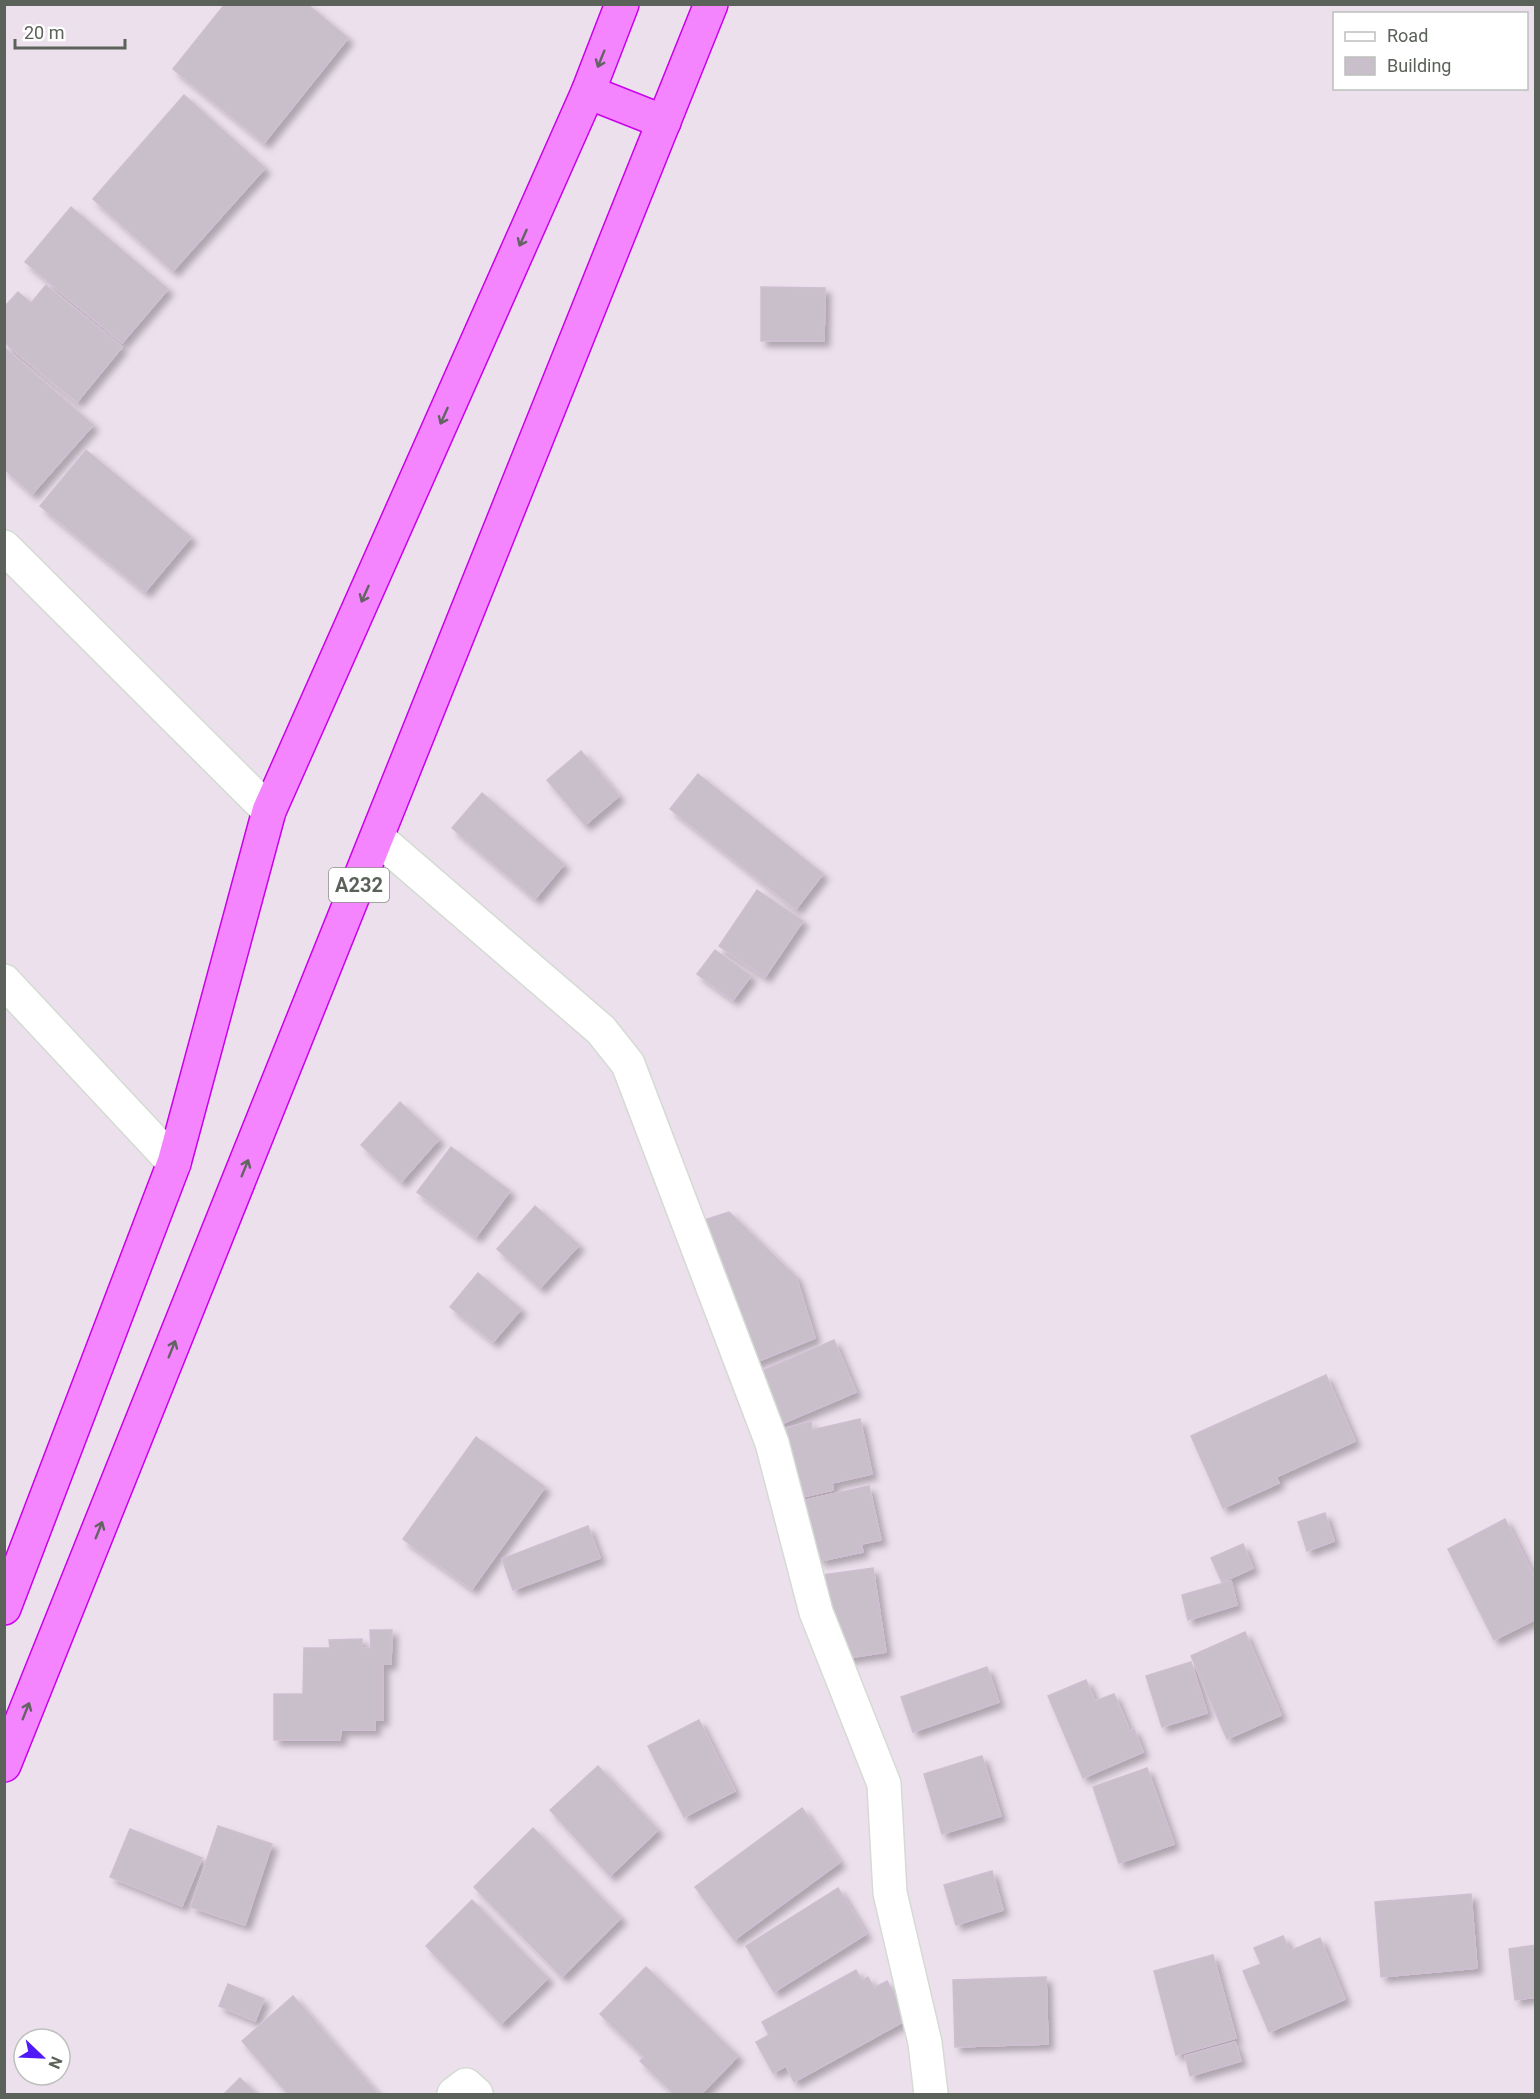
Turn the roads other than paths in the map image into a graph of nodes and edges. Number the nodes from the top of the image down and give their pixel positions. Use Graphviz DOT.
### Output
graph roads {
  1 [pos="622,4"];
  2 [pos="711,4"];
  3 [pos="588,92"];
  4 [pos="664,122"];
  5 [pos="4,547"];
  6 [pos="268,811"];
  7 [pos="378,838"];
  8 [pos="4,981"];
  9 [pos="174,1163"];
  10 [pos="4,1608"];
  11 [pos="4,1765"];
  12 [pos="454,2094"];
  13 [pos="476,2094"];
  14 [pos="931,2094"];
  1 -- 3 [label="highway, one-way"];
  2 -- 4 [label="highway, A232"];
  3 -- 4 [label="highway"];
  3 -- 6 [label="highway, one-way"];
  4 -- 7 [label="highway, A232"];
  5 -- 6 [label="street"];
  6 -- 9 [label="highway"];
  11 -- 7 [label="highway, A232, one-way"];
  7 -- 14 [label="street"];
  8 -- 9 [label="street"];
  9 -- 10 [label="highway"];
  12 -- 13 [label="street"];
}
